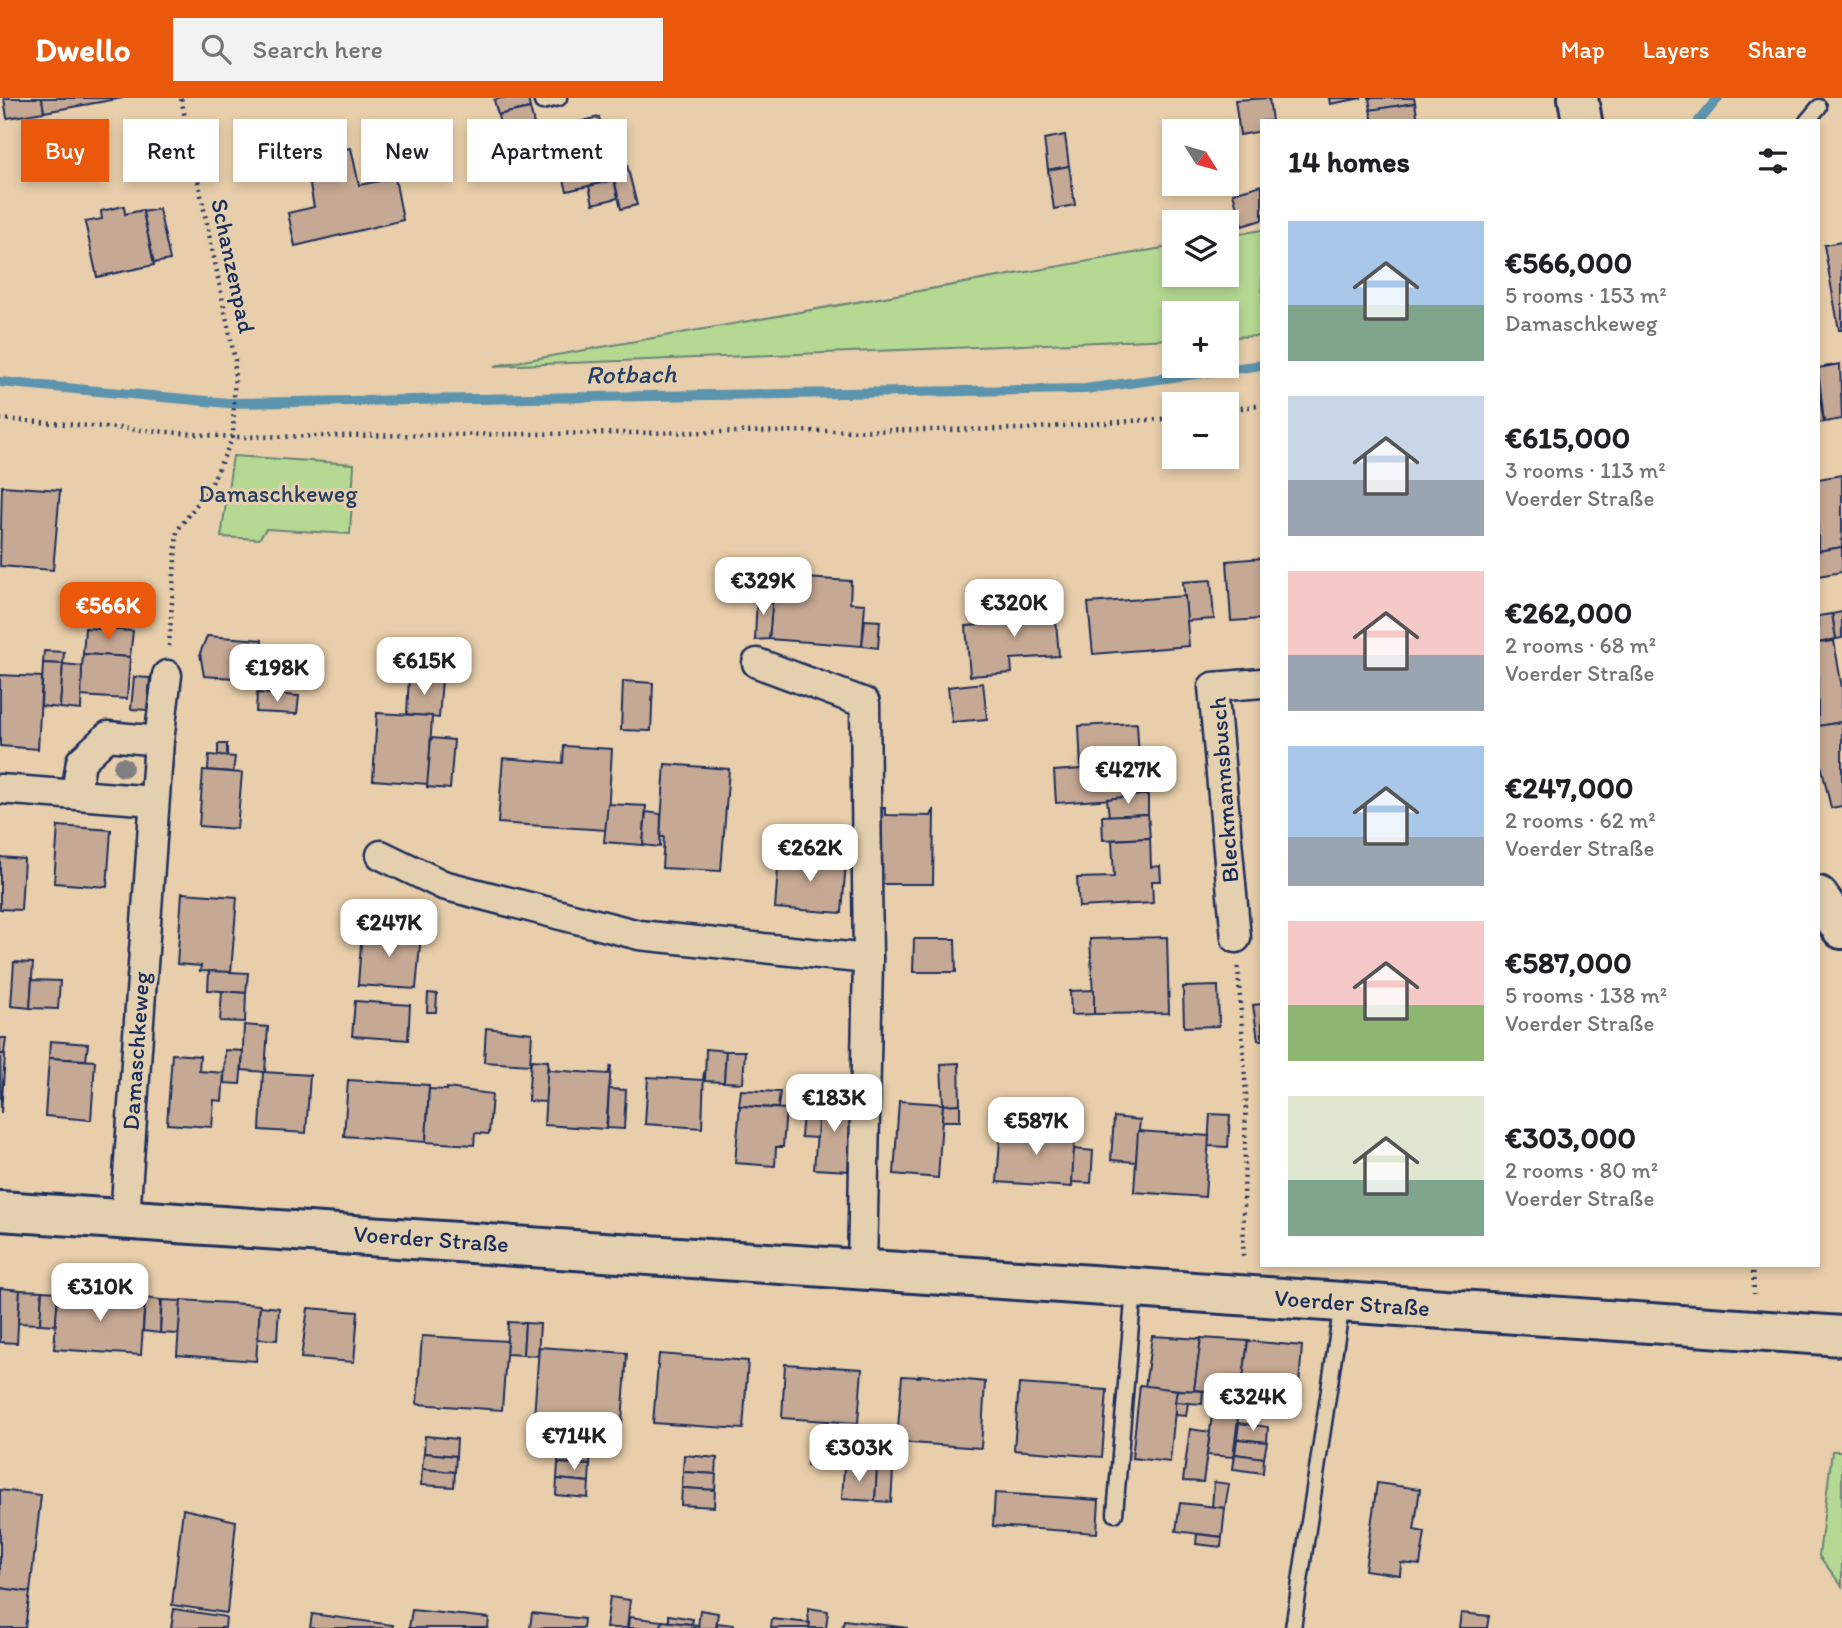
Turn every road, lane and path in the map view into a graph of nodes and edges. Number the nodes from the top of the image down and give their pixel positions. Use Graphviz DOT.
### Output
graph roads {
  1 [pos="181,98"];
  2 [pos="559,98"];
  3 [pos="1578,98"];
  4 [pos="542,102"];
  5 [pos="1819,107"];
  6 [pos="1582,119"];
  7 [pos="1809,119"];
  8 [pos="1260,405"];
  9 [pos="1239,408"];
  10 [pos="0,418"];
  11 [pos="1162,419"];
  12 [pos="233,437"];
  13 [pos="757,663"];
  14 [pos="167,675"];
  15 [pos="1260,683"];
  16 [pos="159,741"];
  17 [pos="0,789"];
  18 [pos="76,794"];
  19 [pos="154,801"];
  20 [pos="381,855"];
  21 [pos="1820,899"];
  22 [pos="1842,929"];
  23 [pos="1236,938"];
  24 [pos="868,959"];
  25 [pos="0,1210"];
  26 [pos="125,1217"];
  27 [pos="862,1269"];
  28 [pos="1134,1288"];
  29 [pos="1242,1296"];
  30 [pos="1342,1302"];
  31 [pos="1842,1336"];
  32 [pos="1115,1514"];
  33 [pos="1293,1628"];
  1 -- 12 [label="path, Schanzenpad"];
  2 -- 4 [label="lane"];
  3 -- 6 [label="main road"];
  5 -- 7 [label="lane"];
  8 -- 9 [label="path"];
  10 -- 12 [label="path"];
  11 -- 12 [label="path"];
  12 -- 14 [label="path"];
  13 -- 24 [label="street"];
  14 -- 16 [label="street, Damaschkeweg"];
  15 -- 23 [label="street, Bleckmannsbusch"];
  16 -- 18 [label="street"];
  16 -- 19 [label="street, Damaschkeweg"];
  17 -- 18 [label="street"];
  18 -- 19 [label="street"];
  19 -- 26 [label="street, Damaschkeweg"];
  20 -- 24 [label="street"];
  21 -- 22 [label="main road"];
  23 -- 29 [label="path"];
  24 -- 27 [label="street"];
  25 -- 26 [label="main road, Voerder Straße"];
  26 -- 27 [label="main road, Voerder Straße"];
  27 -- 28 [label="main road, Voerder Straße"];
  28 -- 29 [label="main road, Voerder Straße"];
  28 -- 32 [label="lane"];
  29 -- 30 [label="main road, Voerder Straße"];
  30 -- 31 [label="main road, Voerder Straße"];
  30 -- 33 [label="lane"];
}
